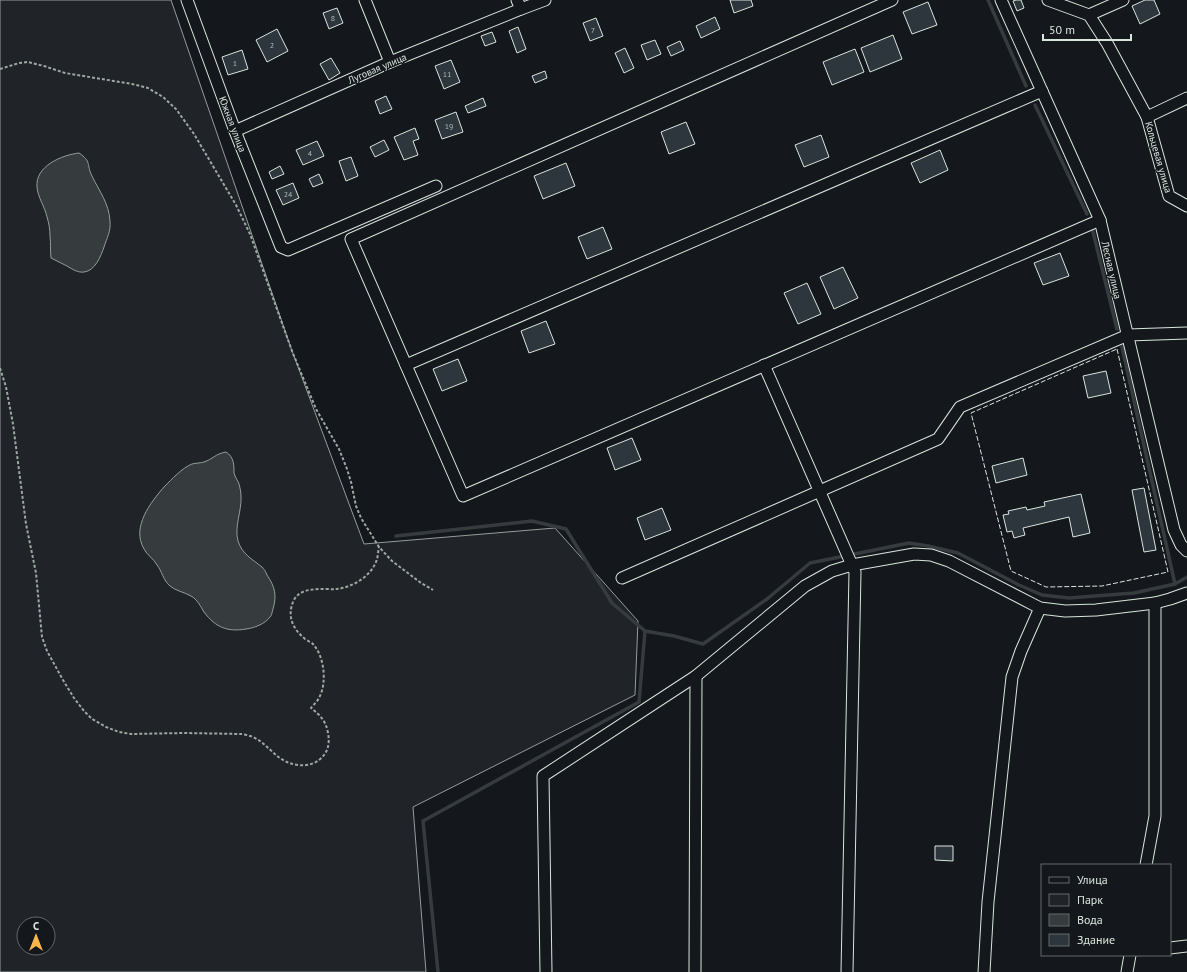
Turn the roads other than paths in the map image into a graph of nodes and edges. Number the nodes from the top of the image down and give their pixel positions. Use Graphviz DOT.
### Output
graph roads {
  1 [pos="186,0"];
  2 [pos="365,0"];
  3 [pos="545,0"];
  4 [pos="892,0"];
  5 [pos="1001,0"];
  6 [pos="1048,0"];
  7 [pos="1123,0"];
  8 [pos="519,5"];
  9 [pos="1089,15"];
  10 [pos="390,62"];
  11 [pos="1042,91"];
  12 [pos="1187,98"];
  13 [pos="1147,117"];
  14 [pos="235,131"];
  15 [pos="436,186"];
  16 [pos="1186,206"];
  17 [pos="1100,220"];
  18 [pos="1187,333"];
  19 [pos="1128,335"];
  20 [pos="406,365"];
  21 [pos="764,365"];
  22 [pos="820,492"];
  23 [pos="1187,550"];
  24 [pos="852,565"];
  25 [pos="622,578"];
  26 [pos="1187,593"];
  27 [pos="1155,603"];
  28 [pos="1040,608"];
  29 [pos="696,676"];
  30 [pos="1146,864"];
  31 [pos="1187,946"];
  32 [pos="1171,948"];
  33 [pos="1130,956"];
  34 [pos="546,972"];
  35 [pos="695,972"];
  36 [pos="847,972"];
  37 [pos="984,972"];
  38 [pos="1127,972"];
  1 -- 14 [label="street, Южная улица"];
  2 -- 10 [label="street"];
  3 -- 8 [label="street, Луговая улица"];
  4 -- 20 [label="street"];
  5 -- 11 [label="street, Лесная улица"];
  6 -- 9 [label="street"];
  7 -- 9 [label="street"];
  8 -- 10 [label="street, Луговая улица"];
  9 -- 13 [label="street, Кольцевая улица"];
  10 -- 14 [label="street, Луговая улица"];
  11 -- 17 [label="street, Лесная улица"];
  11 -- 20 [label="street"];
  12 -- 13 [label="street"];
  13 -- 16 [label="street, Кольцевая улица"];
  14 -- 15 [label="street, Южная улица"];
  17 -- 19 [label="street, Лесная улица"];
  17 -- 21 [label="street"];
  18 -- 19 [label="street"];
  19 -- 22 [label="street"];
  19 -- 23 [label="street, Лесная улица"];
  20 -- 21 [label="street"];
  21 -- 22 [label="street"];
  22 -- 24 [label="street"];
  22 -- 25 [label="street"];
  24 -- 28 [label="street"];
  24 -- 29 [label="street"];
  24 -- 36 [label="street"];
  26 -- 27 [label="street"];
  27 -- 28 [label="street"];
  27 -- 30 [label="street"];
  28 -- 37 [label="street"];
  29 -- 34 [label="street"];
  29 -- 35 [label="street"];
  31 -- 32 [label="street"];
  33 -- 38 [label="street"];
}
